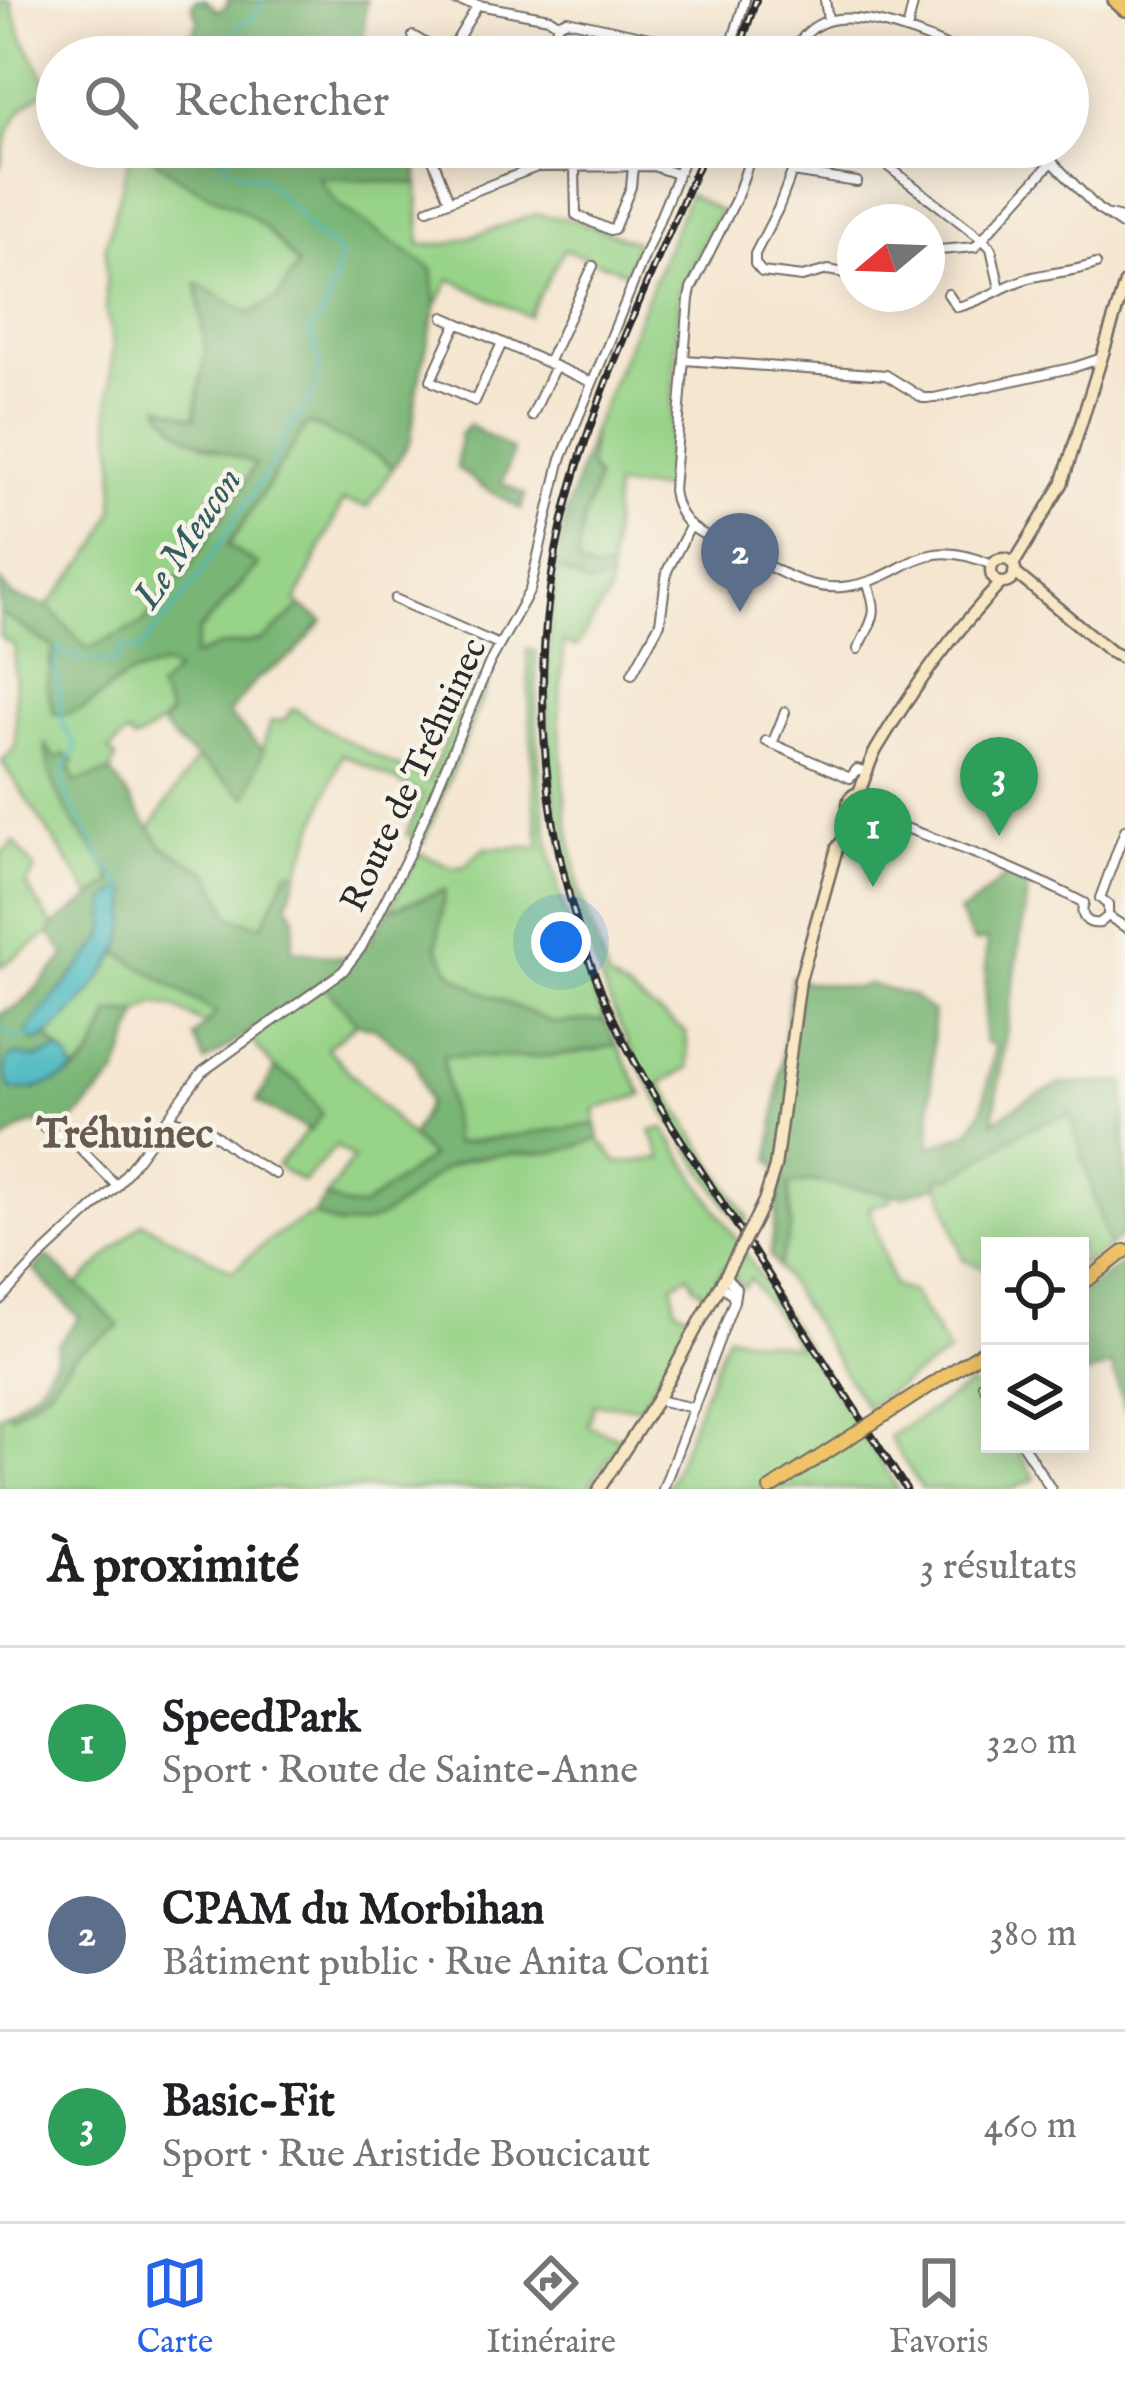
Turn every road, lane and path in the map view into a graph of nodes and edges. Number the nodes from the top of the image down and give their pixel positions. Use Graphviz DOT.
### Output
graph roads {
  1 [pos="453,0"];
  2 [pos="745,0"];
  3 [pos="825,0"];
  4 [pos="914,0"];
  5 [pos="1116,0"];
  6 [pos="478,5"];
  7 [pos="1125,8"];
  8 [pos="828,20"];
  9 [pos="558,24"];
  10 [pos="907,30"];
  11 [pos="459,36"];
  12 [pos="554,36"];
  13 [pos="640,36"];
  14 [pos="734,36"];
  15 [pos="805,36"];
  16 [pos="921,36"];
  17 [pos="436,168"];
  18 [pos="534,168"];
  19 [pos="575,168"];
  20 [pos="634,168"];
  21 [pos="658,168"];
  22 [pos="680,168"];
  23 [pos="747,168"];
  24 [pos="792,168"];
  25 [pos="890,168"];
  26 [pos="1046,168"];
  27 [pos="1056,168"];
  28 [pos="792,172"];
  29 [pos="677,174"];
  30 [pos="857,182"];
  31 [pos="449,200"];
  32 [pos="428,209"];
  33 [pos="1125,223"];
  34 [pos="982,239"];
  35 [pos="945,250"];
  36 [pos="1096,264"];
  37 [pos="593,266"];
  38 [pos="837,271"];
  39 [pos="1125,284"];
  40 [pos="1000,290"];
  41 [pos="948,294"];
  42 [pos="444,317"];
  43 [pos="457,322"];
  44 [pos="502,343"];
  45 [pos="1102,358"];
  46 [pos="685,360"];
  47 [pos="552,365"];
  48 [pos="1075,367"];
  49 [pos="591,382"];
  50 [pos="1093,386"];
  51 [pos="532,416"];
  52 [pos="691,525"];
  53 [pos="1003,572"];
  54 [pos="867,581"];
  55 [pos="395,599"];
  56 [pos="499,645"];
  57 [pos="858,649"];
  58 [pos="1125,659"];
  59 [pos="632,674"];
  60 [pos="785,712"];
  61 [pos="881,743"];
  62 [pos="867,772"];
  63 [pos="863,807"];
  64 [pos="1125,830"];
  65 [pos="1100,898"];
  66 [pos="1084,903"];
  67 [pos="1108,916"];
  68 [pos="1125,926"];
  69 [pos="170,1119"];
  70 [pos="44,1128"];
  71 [pos="275,1174"];
  72 [pos="117,1186"];
  73 [pos="1125,1251"];
  74 [pos="1089,1279"];
  75 [pos="723,1280"];
  76 [pos="0,1300"];
  77 [pos="981,1353"];
  78 [pos="657,1400"];
  79 [pos="694,1408"];
  80 [pos="1028,1453"];
  81 [pos="599,1489"];
  82 [pos="663,1489"];
  83 [pos="770,1489"];
  84 [pos="1051,1489"];
  1 -- 6 [label="street"];
  2 -- 14 [label="street"];
  3 -- 8 [label="street"];
  4 -- 10 [label="street"];
  5 -- 7 [label="highway"];
  6 -- 9 [label="street"];
  6 -- 11 [label="street"];
  8 -- 10 [label="street"];
  8 -- 15 [label="street"];
  9 -- 12 [label="street"];
  9 -- 13 [label="street"];
  10 -- 16 [label="street"];
  17 -- 31 [label="street"];
  18 -- 31 [label="street"];
  19 -- 20 [label="street"];
  21 -- 29 [label="street"];
  22 -- 29 [label="street, Route de Tréhuinec"];
  23 -- 46 [label="street"];
  24 -- 28 [label="street"];
  25 -- 34 [label="street"];
  26 -- 34 [label="street"];
  27 -- 33 [label="street"];
  28 -- 30 [label="street"];
  28 -- 38 [label="street"];
  29 -- 49 [label="street, Route de Tréhuinec"];
  31 -- 32 [label="street"];
  34 -- 35 [label="street"];
  34 -- 40 [label="street"];
  36 -- 40 [label="street"];
  37 -- 47 [label="street"];
  39 -- 45 [label="main road"];
  40 -- 41 [label="street"];
  42 -- 43 [label="street"];
  43 -- 44 [label="street"];
  43 -- 44 [label="street"];
  44 -- 47 [label="street"];
  45 -- 48 [label="street"];
  45 -- 50 [label="main road"];
  46 -- 48 [label="street"];
  46 -- 52 [label="street"];
  47 -- 49 [label="street"];
  47 -- 51 [label="street"];
  48 -- 50 [label="street"];
  49 -- 56 [label="street, Route de Tréhuinec"];
  50 -- 53 [label="main road"];
  52 -- 54 [label="street"];
  52 -- 59 [label="street"];
  53 -- 54 [label="street"];
  53 -- 58 [label="main road"];
  53 -- 61 [label="main road"];
  54 -- 57 [label="street"];
  55 -- 56 [label="street"];
  56 -- 69 [label="street, Route de Tréhuinec"];
  60 -- 62 [label="street"];
  61 -- 62 [label="main road"];
  61 -- 63 [label="main road"];
  62 -- 63 [label="main road"];
  63 -- 66 [label="street"];
  63 -- 75 [label="main road, bridge"];
  64 -- 65 [label="street"];
  65 -- 66 [label="street"];
  65 -- 67 [label="street"];
  66 -- 67 [label="street"];
  67 -- 68 [label="street"];
  69 -- 71 [label="street"];
  69 -- 72 [label="street, Route de Tréhuinec"];
  70 -- 72 [label="street"];
  72 -- 76 [label="street, Route de Tréhuinec"];
  73 -- 74 [label="main road"];
  75 -- 78 [label="main road"];
  75 -- 79 [label="street"];
  77 -- 83 [label="main road, bridge"];
  78 -- 79 [label="street"];
  78 -- 81 [label="main road"];
  79 -- 82 [label="street"];
  80 -- 84 [label="street"];
}
